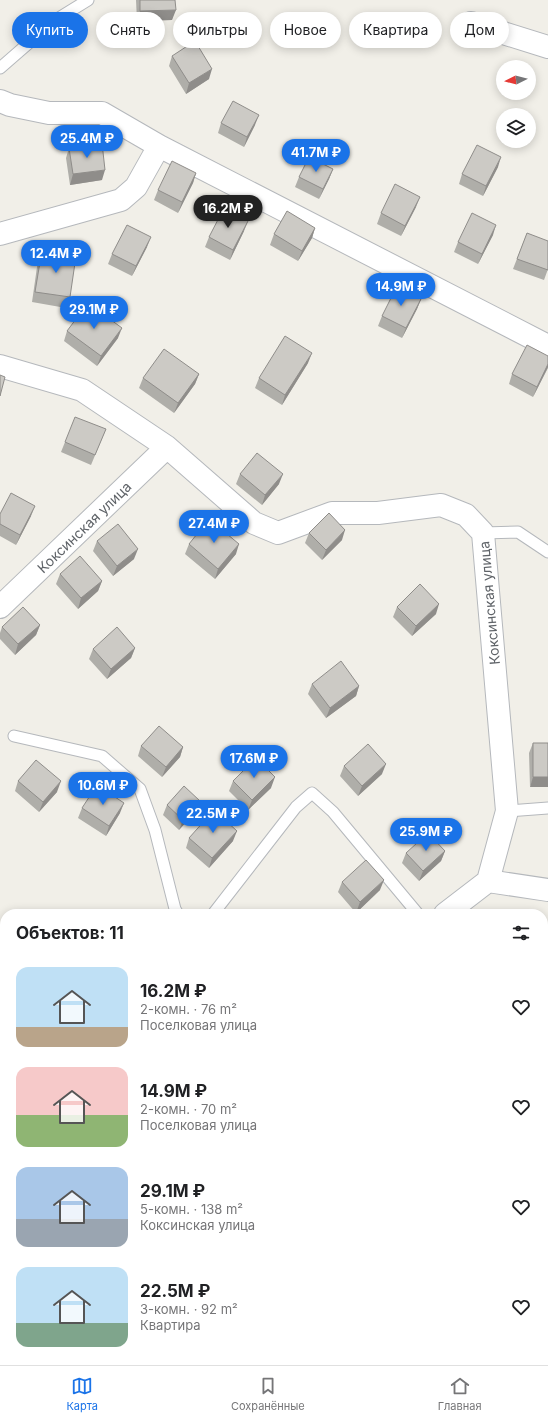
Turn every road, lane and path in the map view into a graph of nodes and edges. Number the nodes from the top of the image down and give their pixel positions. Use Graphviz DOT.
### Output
graph roads {
  1 [pos="88,0"];
  2 [pos="509,35"];
  3 [pos="548,47"];
  4 [pos="0,68"];
  5 [pos="0,101"];
  6 [pos="159,146"];
  7 [pos="0,234"];
  8 [pos="548,346"];
  9 [pos="0,366"];
  10 [pos="167,447"];
  11 [pos="483,533"];
  12 [pos="548,552"];
  13 [pos="0,607"];
  14 [pos="14,736"];
  15 [pos="548,808"];
  16 [pos="507,811"];
  17 [pos="488,881"];
  18 [pos="548,890"];
  19 [pos="175,909"];
  20 [pos="217,909"];
  21 [pos="414,909"];
  22 [pos="452,909"];
  1 -- 4 [label="lane"];
  2 -- 3 [label="street"];
  5 -- 6 [label="street"];
  6 -- 7 [label="street"];
  6 -- 8 [label="street"];
  9 -- 10 [label="street, Коксинская улица"];
  10 -- 11 [label="street, Коксинская улица"];
  10 -- 13 [label="street, Коксинская улица"];
  11 -- 12 [label="lane"];
  11 -- 16 [label="street, Коксинская улица"];
  14 -- 19 [label="lane"];
  15 -- 16 [label="lane"];
  16 -- 17 [label="street, Коксинская улица"];
  17 -- 18 [label="street"];
  17 -- 22 [label="street"];
  20 -- 21 [label="lane"];
}
